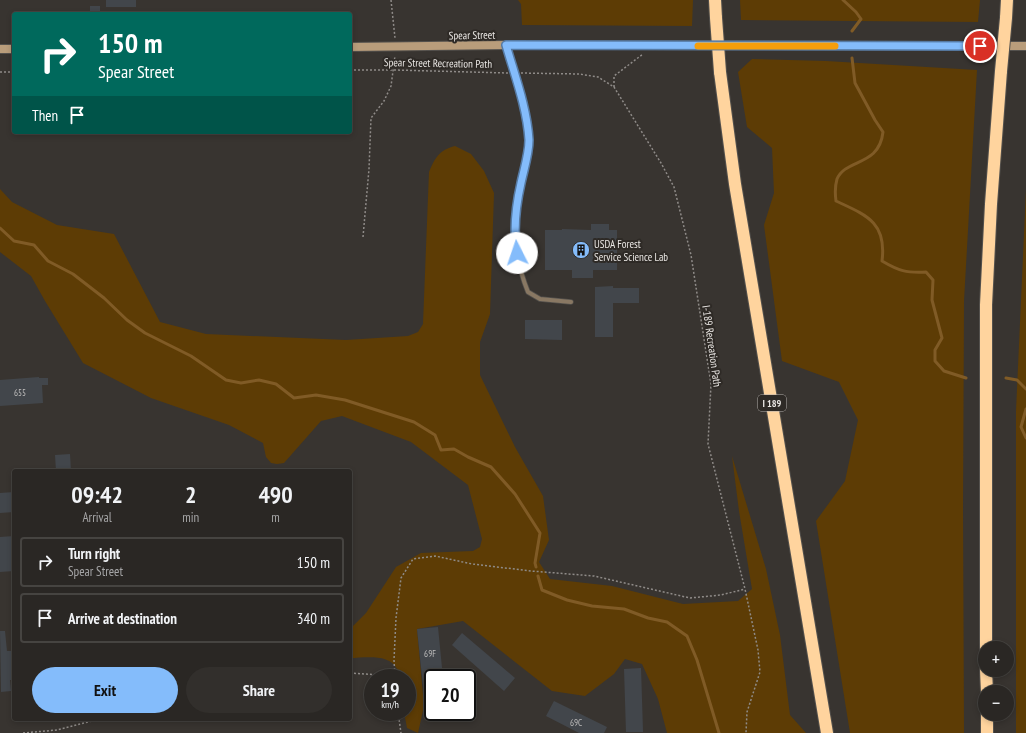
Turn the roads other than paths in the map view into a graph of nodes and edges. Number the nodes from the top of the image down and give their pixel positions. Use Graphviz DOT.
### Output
graph roads {
  1 [pos="715,0"];
  2 [pos="1007,0"];
  3 [pos="506,45"];
  4 [pos="1026,46"];
  5 [pos="352,47"];
  6 [pos="0,49"];
  7 [pos="12,49"];
  8 [pos="570,302"];
  9 [pos="986,641"];
  10 [pos="987,721"];
  11 [pos="828,733"];
  12 [pos="987,733"];
  1 -- 11 [label="highway, I 189, bridge"];
  2 -- 9 [label="highway, bridge"];
  3 -- 4 [label="main road, Spear Street"];
  3 -- 5 [label="main road, Spear Street"];
  3 -- 8 [label="lane"];
  6 -- 7 [label="main road"];
  10 -- 12 [label="highway"];
}
